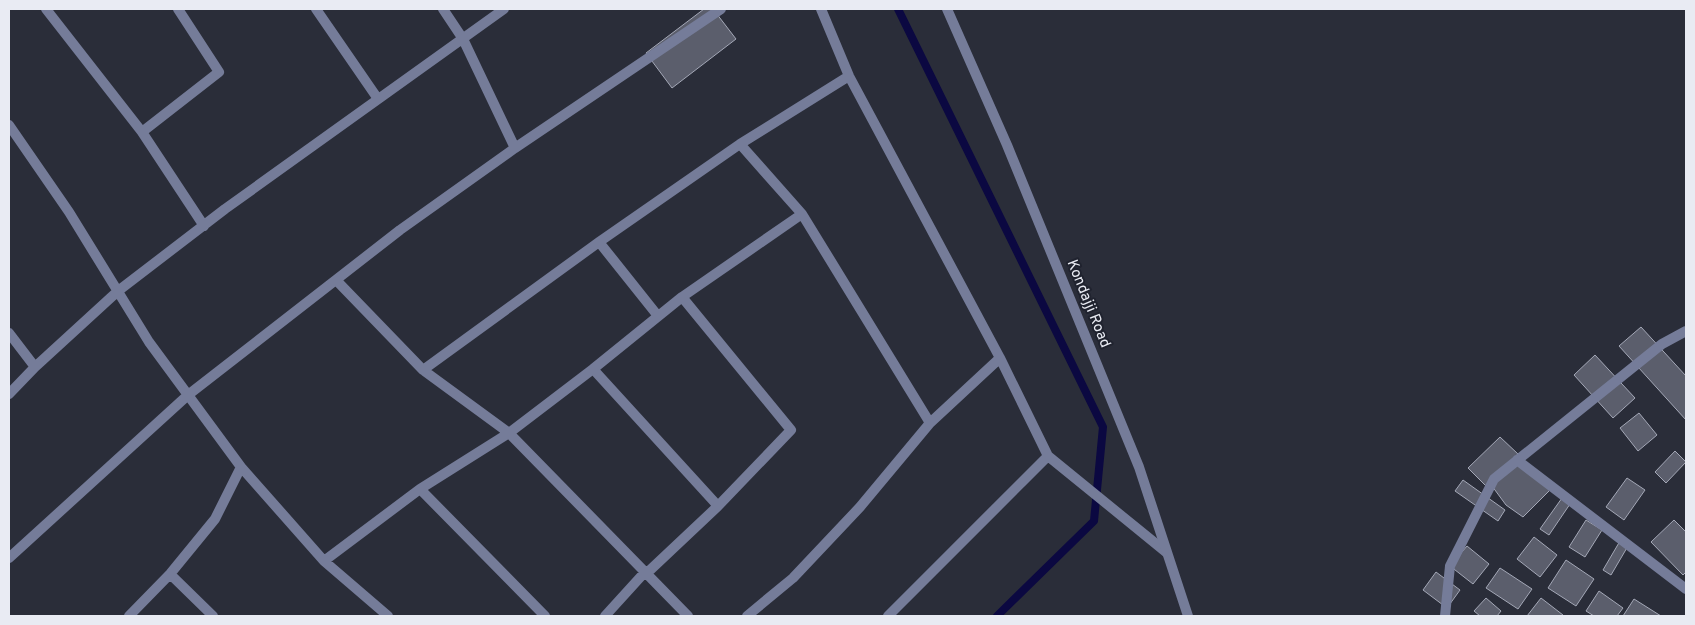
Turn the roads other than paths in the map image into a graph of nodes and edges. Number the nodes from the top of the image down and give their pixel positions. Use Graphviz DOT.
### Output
graph roads {
  1 [pos="46,9"];
  2 [pos="178,9"];
  3 [pos="316,9"];
  4 [pos="443,9"];
  5 [pos="504,9"];
  6 [pos="721,9"];
  7 [pos="821,9"];
  8 [pos="947,9"];
  9 [pos="463,39"];
  10 [pos="849,76"];
  11 [pos="378,99"];
  12 [pos="9,125"];
  13 [pos="142,132"];
  14 [pos="740,144"];
  15 [pos="516,148"];
  16 [pos="802,214"];
  17 [pos="204,226"];
  18 [pos="598,242"];
  19 [pos="336,280"];
  20 [pos="118,292"];
  21 [pos="682,297"];
  22 [pos="658,316"];
  23 [pos="1686,330"];
  24 [pos="9,333"];
  25 [pos="1000,358"];
  26 [pos="35,367"];
  27 [pos="593,369"];
  28 [pos="422,370"];
  29 [pos="9,394"];
  30 [pos="188,395"];
  31 [pos="930,423"];
  32 [pos="509,433"];
  33 [pos="1048,456"];
  34 [pos="1517,460"];
  35 [pos="241,467"];
  36 [pos="420,490"];
  37 [pos="718,506"];
  38 [pos="1166,552"];
  39 [pos="9,558"];
  40 [pos="324,561"];
  41 [pos="645,572"];
  42 [pos="170,574"];
  43 [pos="1686,589"];
  44 [pos="129,616"];
  45 [pos="213,616"];
  46 [pos="388,616"];
  47 [pos="545,616"];
  48 [pos="605,616"];
  49 [pos="688,616"];
  50 [pos="747,616"];
  51 [pos="888,616"];
  52 [pos="1188,616"];
  53 [pos="1445,616"];
  1 -- 13 [label="street"];
  2 -- 13 [label="street"];
  3 -- 11 [label="street"];
  4 -- 9 [label="street"];
  5 -- 9 [label="street"];
  6 -- 15 [label="street"];
  7 -- 10 [label="street"];
  8 -- 38 [label="street, Kondajji Road"];
  9 -- 11 [label="street"];
  9 -- 15 [label="street"];
  10 -- 14 [label="street"];
  10 -- 25 [label="street"];
  11 -- 17 [label="street"];
  12 -- 20 [label="street"];
  13 -- 17 [label="street"];
  14 -- 16 [label="street"];
  14 -- 18 [label="street"];
  15 -- 19 [label="street"];
  16 -- 21 [label="street"];
  16 -- 31 [label="street"];
  17 -- 20 [label="street"];
  18 -- 22 [label="street"];
  18 -- 28 [label="street"];
  19 -- 28 [label="street"];
  19 -- 30 [label="street"];
  20 -- 26 [label="street"];
  20 -- 30 [label="street"];
  21 -- 22 [label="street"];
  21 -- 37 [label="street"];
  22 -- 27 [label="street"];
  23 -- 34 [label="street"];
  24 -- 26 [label="street"];
  25 -- 31 [label="street"];
  25 -- 33 [label="street"];
  26 -- 29 [label="street"];
  27 -- 32 [label="street"];
  27 -- 37 [label="street"];
  28 -- 32 [label="street"];
  30 -- 35 [label="street"];
  30 -- 39 [label="street"];
  31 -- 50 [label="street"];
  32 -- 36 [label="street"];
  32 -- 41 [label="street"];
  33 -- 38 [label="street"];
  33 -- 51 [label="street"];
  34 -- 43 [label="street"];
  34 -- 53 [label="street"];
  35 -- 40 [label="street"];
  35 -- 42 [label="street"];
  36 -- 40 [label="street"];
  36 -- 47 [label="street"];
  37 -- 41 [label="street"];
  38 -- 52 [label="street, Kondajji Road"];
  40 -- 46 [label="street"];
  41 -- 48 [label="street"];
  41 -- 49 [label="street"];
  42 -- 44 [label="street"];
  42 -- 45 [label="street"];
}
